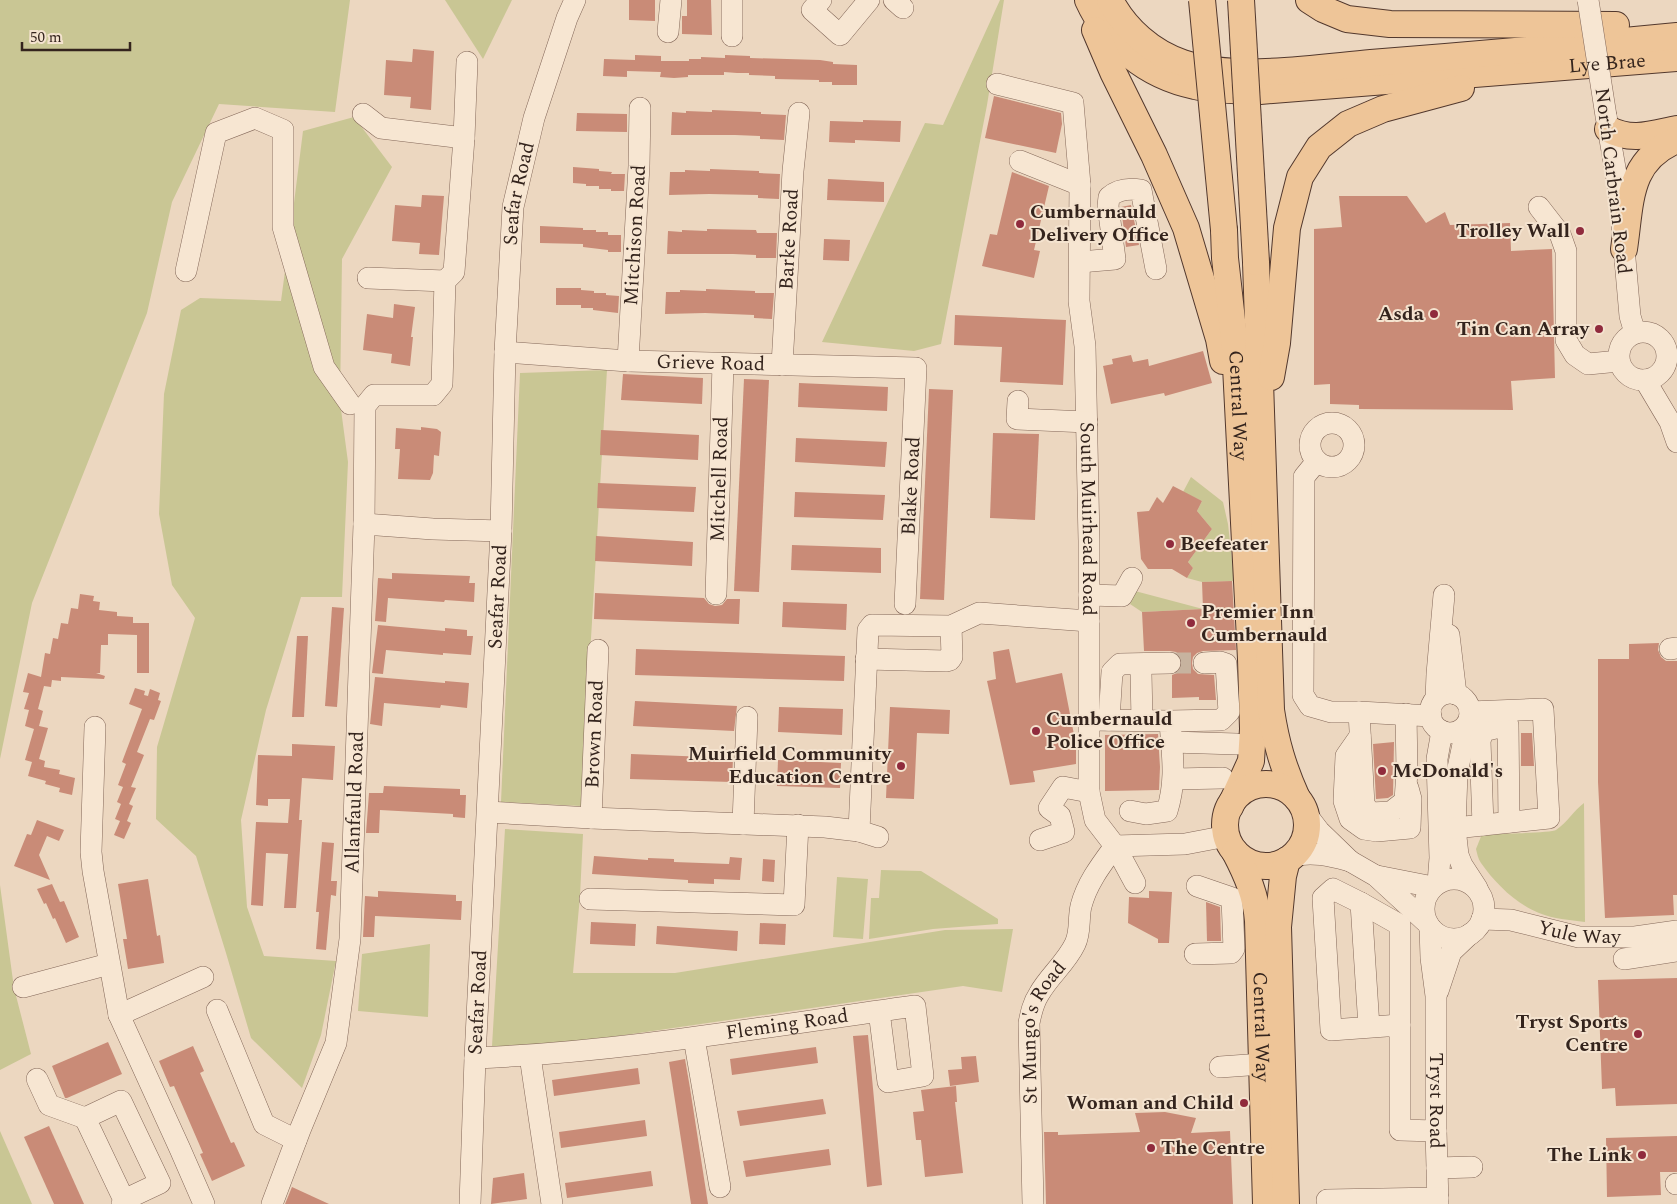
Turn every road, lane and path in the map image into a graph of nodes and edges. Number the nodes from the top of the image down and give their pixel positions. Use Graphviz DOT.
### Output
graph roads {
  1 [pos="575,0"];
  2 [pos="672,0"];
  3 [pos="732,0"];
  4 [pos="821,0"];
  5 [pos="869,0"];
  6 [pos="1086,0"];
  7 [pos="1110,0"];
  8 [pos="1202,0"];
  9 [pos="1212,0"];
  10 [pos="1241,0"];
  11 [pos="1309,0"];
  12 [pos="1588,0"];
  13 [pos="1677,25"];
  14 [pos="668,32"];
  15 [pos="732,36"];
  16 [pos="1677,36"];
  17 [pos="1677,58"];
  18 [pos="467,62"];
  19 [pos="1537,70"];
  20 [pos="997,84"];
  21 [pos="640,108"];
  22 [pos="798,112"];
  23 [pos="363,114"];
  24 [pos="1607,123"];
  25 [pos="1666,137"];
  26 [pos="464,138"];
  27 [pos="1020,161"];
  28 [pos="1080,185"];
  29 [pos="1539,207"];
  30 [pos="1224,230"];
  31 [pos="1624,249"];
  32 [pos="1080,262"];
  33 [pos="1156,269"];
  34 [pos="186,271"];
  35 [pos="368,278"];
  36 [pos="446,281"];
  37 [pos="1635,333"];
  38 [pos="1672,345"];
  39 [pos="505,352"];
  40 [pos="628,361"];
  41 [pos="1619,361"];
  42 [pos="722,364"];
  43 [pos="782,365"];
  44 [pos="916,368"];
  45 [pos="1646,380"];
  46 [pos="1018,401"];
  47 [pos="350,404"];
  48 [pos="1087,422"];
  49 [pos="1251,436"];
  50 [pos="1677,442"];
  51 [pos="1317,461"];
  52 [pos="364,524"];
  53 [pos="500,531"];
  54 [pos="1132,578"];
  55 [pos="716,594"];
  56 [pos="1089,595"];
  57 [pos="905,604"];
  58 [pos="1089,621"];
  59 [pos="951,626"];
  60 [pos="598,650"];
  61 [pos="866,659"];
  62 [pos="1170,663"];
  63 [pos="1204,663"];
  64 [pos="1141,673"];
  65 [pos="1441,710"];
  66 [pos="1359,712"];
  67 [pos="1406,714"];
  68 [pos="747,717"];
  69 [pos="1469,718"];
  70 [pos="1100,720"];
  71 [pos="1142,720"];
  72 [pos="1170,721"];
  73 [pos="95,727"];
  74 [pos="1172,742"];
  75 [pos="1237,744"];
  76 [pos="1223,778"];
  77 [pos="1174,779"];
  78 [pos="1089,792"];
  79 [pos="1301,806"];
  80 [pos="1230,807"];
  81 [pos="1130,810"];
  82 [pos="488,812"];
  83 [pos="592,818"];
  84 [pos="1509,822"];
  85 [pos="743,824"];
  86 [pos="798,825"];
  87 [pos="1483,825"];
  88 [pos="1455,828"];
  89 [pos="1040,840"];
  90 [pos="1231,844"];
  91 [pos="1115,846"];
  92 [pos="1290,858"];
  93 [pos="1350,861"];
  94 [pos="1376,876"];
  95 [pos="1135,883"];
  96 [pos="1436,885"];
  97 [pos="1197,886"];
  98 [pos="1480,893"];
  99 [pos="590,899"];
  100 [pos="1361,903"];
  101 [pos="1428,924"];
  102 [pos="1477,926"];
  103 [pos="1677,931"];
  104 [pos="1677,951"];
  105 [pos="1195,954"];
  106 [pos="1624,959"];
  107 [pos="110,964"];
  108 [pos="202,977"];
  109 [pos="23,987"];
  110 [pos="1436,996"];
  111 [pos="217,1010"];
  112 [pos="879,1011"];
  113 [pos="119,1015"];
  114 [pos="1400,1025"];
  115 [pos="1369,1027"];
  116 [pos="694,1038"];
  117 [pos="530,1056"];
  118 [pos="475,1058"];
  119 [pos="1262,1064"];
  120 [pos="1220,1067"];
  121 [pos="38,1079"];
  122 [pos="85,1118"];
  123 [pos="172,1130"];
  124 [pos="1436,1131"];
  125 [pos="296,1140"];
  126 [pos="141,1144"];
  127 [pos="1437,1168"];
  128 [pos="1472,1168"];
  129 [pos="720,1187"];
  130 [pos="1327,1200"];
  131 [pos="1438,1201"];
  132 [pos="123,1202"];
  133 [pos="204,1204"];
  134 [pos="272,1204"];
  135 [pos="470,1204"];
  136 [pos="552,1204"];
  137 [pos="1033,1204"];
  138 [pos="1266,1204"];
  139 [pos="1286,1204"];
  1 -- 39 [label="street, Seafar Road"];
  2 -- 14 [label="street"];
  3 -- 15 [label="street"];
  4 -- 5 [label="street"];
  6 -- 19 [label="main road"];
  6 -- 49 [label="main road"];
  7 -- 16 [label="main road"];
  8 -- 30 [label="main road, bridge"];
  9 -- 30 [label="main road, Central Way, bridge"];
  10 -- 49 [label="main road, Central Way, bridge"];
  11 -- 13 [label="main road"];
  12 -- 24 [label="street, North Carbrain Road, bridge"];
  17 -- 19 [label="main road, Lye Brae"];
  18 -- 26 [label="street"];
  19 -- 49 [label="main road"];
  20 -- 28 [label="street, South Muirhead Road"];
  21 -- 40 [label="street, Mitchison Road"];
  22 -- 43 [label="street, Barke Road"];
  23 -- 26 [label="street"];
  24 -- 25 [label="main road"];
  24 -- 31 [label="street, North Carbrain Road"];
  25 -- 31 [label="main road"];
  26 -- 36 [label="street"];
  27 -- 28 [label="street"];
  28 -- 32 [label="street, South Muirhead Road"];
  29 -- 41 [label="street"];
  30 -- 49 [label="main road, Central Way"];
  31 -- 37 [label="street, North Carbrain Road"];
  32 -- 33 [label="street"];
  32 -- 48 [label="street, South Muirhead Road"];
  34 -- 47 [label="street"];
  35 -- 36 [label="street"];
  36 -- 52 [label="street, Allanfauld Road"];
  37 -- 38 [label="street"];
  37 -- 41 [label="street"];
  38 -- 45 [label="street"];
  39 -- 40 [label="street, Grieve Road"];
  39 -- 53 [label="street, Seafar Road"];
  40 -- 42 [label="street, Grieve Road"];
  41 -- 45 [label="street"];
  42 -- 43 [label="street, Grieve Road"];
  42 -- 55 [label="street, Mitchell Road"];
  43 -- 44 [label="street, Grieve Road"];
  44 -- 57 [label="street, Blake Road"];
  45 -- 50 [label="street"];
  46 -- 48 [label="street"];
  48 -- 56 [label="street, South Muirhead Road"];
  49 -- 79 [label="main road, Central Way"];
  49 -- 80 [label="main road, Central Way"];
  51 -- 66 [label="street"];
  52 -- 53 [label="street"];
  52 -- 125 [label="street, Allanfauld Road"];
  53 -- 82 [label="street, Seafar Road"];
  54 -- 56 [label="street"];
  56 -- 58 [label="street, South Muirhead Road"];
  58 -- 59 [label="street"];
  58 -- 70 [label="street, South Muirhead Road"];
  59 -- 61 [label="street"];
  59 -- 61 [label="street"];
  60 -- 83 [label="street, Brown Road"];
  61 -- 86 [label="street, Brown Road"];
  62 -- 70 [label="street"];
  63 -- 72 [label="street"];
  64 -- 71 [label="street"];
  65 -- 67 [label="street"];
  65 -- 69 [label="street"];
  65 -- 69 [label="street"];
  65 -- 96 [label="street"];
  66 -- 67 [label="street"];
  66 -- 67 [label="street"];
  68 -- 85 [label="street"];
  69 -- 84 [label="street"];
  69 -- 88 [label="street"];
  70 -- 71 [label="street"];
  70 -- 78 [label="street, South Muirhead Road"];
  71 -- 72 [label="street"];
  72 -- 74 [label="street"];
  73 -- 107 [label="street"];
  74 -- 75 [label="street"];
  74 -- 77 [label="street"];
  76 -- 77 [label="street"];
  77 -- 81 [label="street"];
  78 -- 89 [label="street"];
  78 -- 91 [label="street, South Muirhead Road"];
  79 -- 80 [label="main road"];
  79 -- 92 [label="main road"];
  79 -- 93 [label="street"];
  80 -- 90 [label="main road"];
  82 -- 83 [label="street, Brown Road"];
  82 -- 118 [label="street, Seafar Road"];
  83 -- 85 [label="street, Brown Road"];
  84 -- 87 [label="street"];
  84 -- 87 [label="street"];
  85 -- 86 [label="street, Brown Road"];
  86 -- 99 [label="street"];
  87 -- 88 [label="street"];
  88 -- 98 [label="street"];
  90 -- 91 [label="street"];
  90 -- 92 [label="main road"];
  90 -- 119 [label="main road, Central Way"];
  91 -- 95 [label="street, South Muirhead Road"];
  91 -- 137 [label="street, St Mungo's Road"];
  92 -- 93 [label="street"];
  92 -- 139 [label="main road, Central Way"];
  93 -- 94 [label="street"];
  94 -- 96 [label="street"];
  94 -- 101 [label="street"];
  96 -- 98 [label="street"];
  96 -- 101 [label="street"];
  97 -- 105 [label="street"];
  98 -- 102 [label="street"];
  100 -- 114 [label="street"];
  100 -- 115 [label="street"];
  100 -- 115 [label="street"];
  101 -- 102 [label="street"];
  101 -- 110 [label="street, Tryst Road"];
  102 -- 103 [label="street, Yule Way"];
  102 -- 110 [label="street, Tryst Road"];
  104 -- 106 [label="street"];
  107 -- 109 [label="street"];
  107 -- 113 [label="street"];
  108 -- 113 [label="street"];
  110 -- 124 [label="street, Tryst Road"];
  111 -- 125 [label="street"];
  112 -- 116 [label="street, Fleming Road"];
  113 -- 123 [label="street"];
  114 -- 115 [label="street"];
  114 -- 124 [label="street"];
  116 -- 117 [label="street, Fleming Road"];
  116 -- 129 [label="street"];
  117 -- 118 [label="street, Fleming Road"];
  117 -- 136 [label="street"];
  118 -- 135 [label="street, Seafar Road"];
  119 -- 120 [label="street"];
  119 -- 138 [label="main road, Central Way"];
  121 -- 122 [label="street"];
  122 -- 126 [label="street"];
  122 -- 132 [label="street"];
  123 -- 126 [label="street"];
  123 -- 133 [label="street"];
  124 -- 127 [label="street, Tryst Road"];
  125 -- 134 [label="street, Allanfauld Road"];
  126 -- 132 [label="street"];
  127 -- 128 [label="street"];
  127 -- 131 [label="street, Tryst Road"];
  130 -- 131 [label="street"];
}
